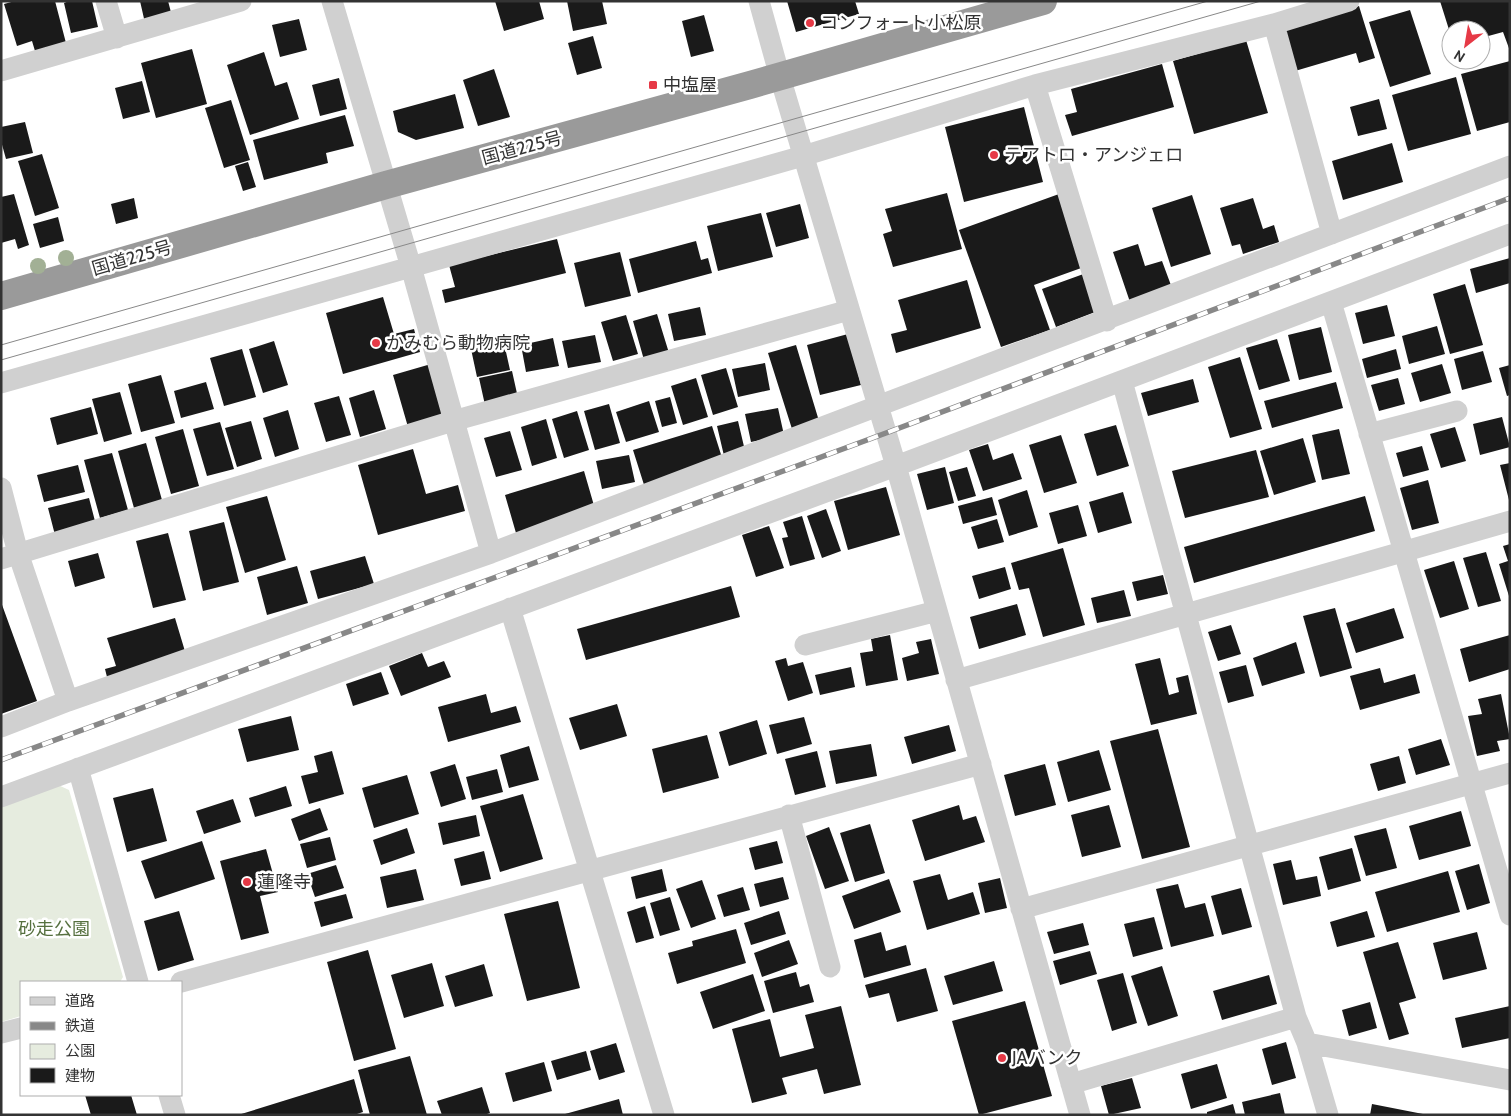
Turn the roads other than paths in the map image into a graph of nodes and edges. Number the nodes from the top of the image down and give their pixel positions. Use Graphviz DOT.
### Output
graph roads {
  1 [pos="106,1"];
  2 [pos="241,1"];
  3 [pos="332,1"];
  4 [pos="759,1"];
  5 [pos="1043,1"];
  6 [pos="1349,1"];
  7 [pos="1274,24"];
  8 [pos="117,38"];
  9 [pos="1,71"];
  10 [pos="780,77"];
  11 [pos="1035,85"];
  12 [pos="803,156"];
  13 [pos="1510,166"];
  14 [pos="386,185"];
  15 [pos="1332,234"];
  16 [pos="1510,234"];
  17 [pos="411,267"];
  18 [pos="1,296"];
  19 [pos="1331,302"];
  20 [pos="849,310"];
  21 [pos="1107,321"];
  22 [pos="1122,381"];
  23 [pos="1,383"];
  24 [pos="878,408"];
  25 [pos="1457,411"];
  26 [pos="453,420"];
  27 [pos="1370,434"];
  28 [pos="896,466"];
  29 [pos="1,488"];
  30 [pos="1510,521"];
  31 [pos="1404,552"];
  32 [pos="491,553"];
  33 [pos="10,556"];
  34 [pos="510,608"];
  35 [pos="937,612"];
  36 [pos="1187,614"];
  37 [pos="805,645"];
  38 [pos="956,680"];
  39 [pos="68,701"];
  40 [pos="1,727"];
  41 [pos="981,764"];
  42 [pos="78,768"];
  43 [pos="1510,773"];
  44 [pos="1472,783"];
  45 [pos="1,797"];
  46 [pos="789,816"];
  47 [pos="1251,846"];
  48 [pos="590,869"];
  49 [pos="1021,909"];
  50 [pos="1510,914"];
  51 [pos="830,967"];
  52 [pos="138,981"];
  53 [pos="182,982"];
  54 [pos="1296,1018"];
  55 [pos="20,1028"];
  56 [pos="1,1033"];
  57 [pos="1307,1043"];
  58 [pos="1510,1080"];
  59 [pos="1071,1084"];
  60 [pos="169,1096"];
  61 [pos="175,1115"];
  62 [pos="664,1115"];
  63 [pos="1080,1115"];
  64 [pos="1328,1115"];
  1 -- 8 [label="street"];
  2 -- 8 [label="street"];
  3 -- 14 [label="street"];
  4 -- 10 [label="street"];
  5 -- 10 [label="highway, 国道225号"];
  6 -- 7 [label="street"];
  7 -- 11 [label="street"];
  7 -- 15 [label="street"];
  8 -- 9 [label="street"];
  10 -- 12 [label="street"];
  10 -- 14 [label="highway, 国道225号"];
  11 -- 12 [label="street"];
  11 -- 21 [label="street"];
  12 -- 17 [label="street"];
  12 -- 20 [label="street"];
  13 -- 15 [label="street"];
  14 -- 17 [label="street"];
  14 -- 18 [label="highway, 国道225号"];
  15 -- 21 [label="street"];
  16 -- 19 [label="street"];
  17 -- 23 [label="street"];
  17 -- 26 [label="street"];
  19 -- 22 [label="street"];
  19 -- 27 [label="street"];
  20 -- 24 [label="street"];
  20 -- 26 [label="street"];
  21 -- 24 [label="street"];
  22 -- 28 [label="street"];
  22 -- 36 [label="street"];
  24 -- 28 [label="street"];
  24 -- 32 [label="street"];
  25 -- 27 [label="street"];
  26 -- 32 [label="street"];
  26 -- 33 [label="street"];
  27 -- 31 [label="street"];
  28 -- 34 [label="street"];
  28 -- 35 [label="street"];
  29 -- 33 [label="street"];
  30 -- 31 [label="street"];
  31 -- 36 [label="street"];
  31 -- 44 [label="street"];
  32 -- 39 [label="street"];
  33 -- 39 [label="street"];
  34 -- 42 [label="street"];
  34 -- 48 [label="street"];
  35 -- 37 [label="street"];
  35 -- 38 [label="street"];
  36 -- 38 [label="street"];
  36 -- 47 [label="street"];
  38 -- 41 [label="street"];
  39 -- 40 [label="street"];
  41 -- 46 [label="street"];
  41 -- 49 [label="street"];
  42 -- 45 [label="street"];
  42 -- 52 [label="street"];
  43 -- 44 [label="street"];
  44 -- 47 [label="street"];
  44 -- 50 [label="street"];
  46 -- 48 [label="street"];
  46 -- 51 [label="street"];
  47 -- 49 [label="street"];
  47 -- 54 [label="street"];
  48 -- 53 [label="street"];
  48 -- 62 [label="street"];
  49 -- 59 [label="street"];
  54 -- 57 [label="street"];
  54 -- 59 [label="street"];
  55 -- 56 [label="street"];
  57 -- 58 [label="street"];
  57 -- 64 [label="street"];
  59 -- 63 [label="street"];
  60 -- 61 [label="street"];
}
